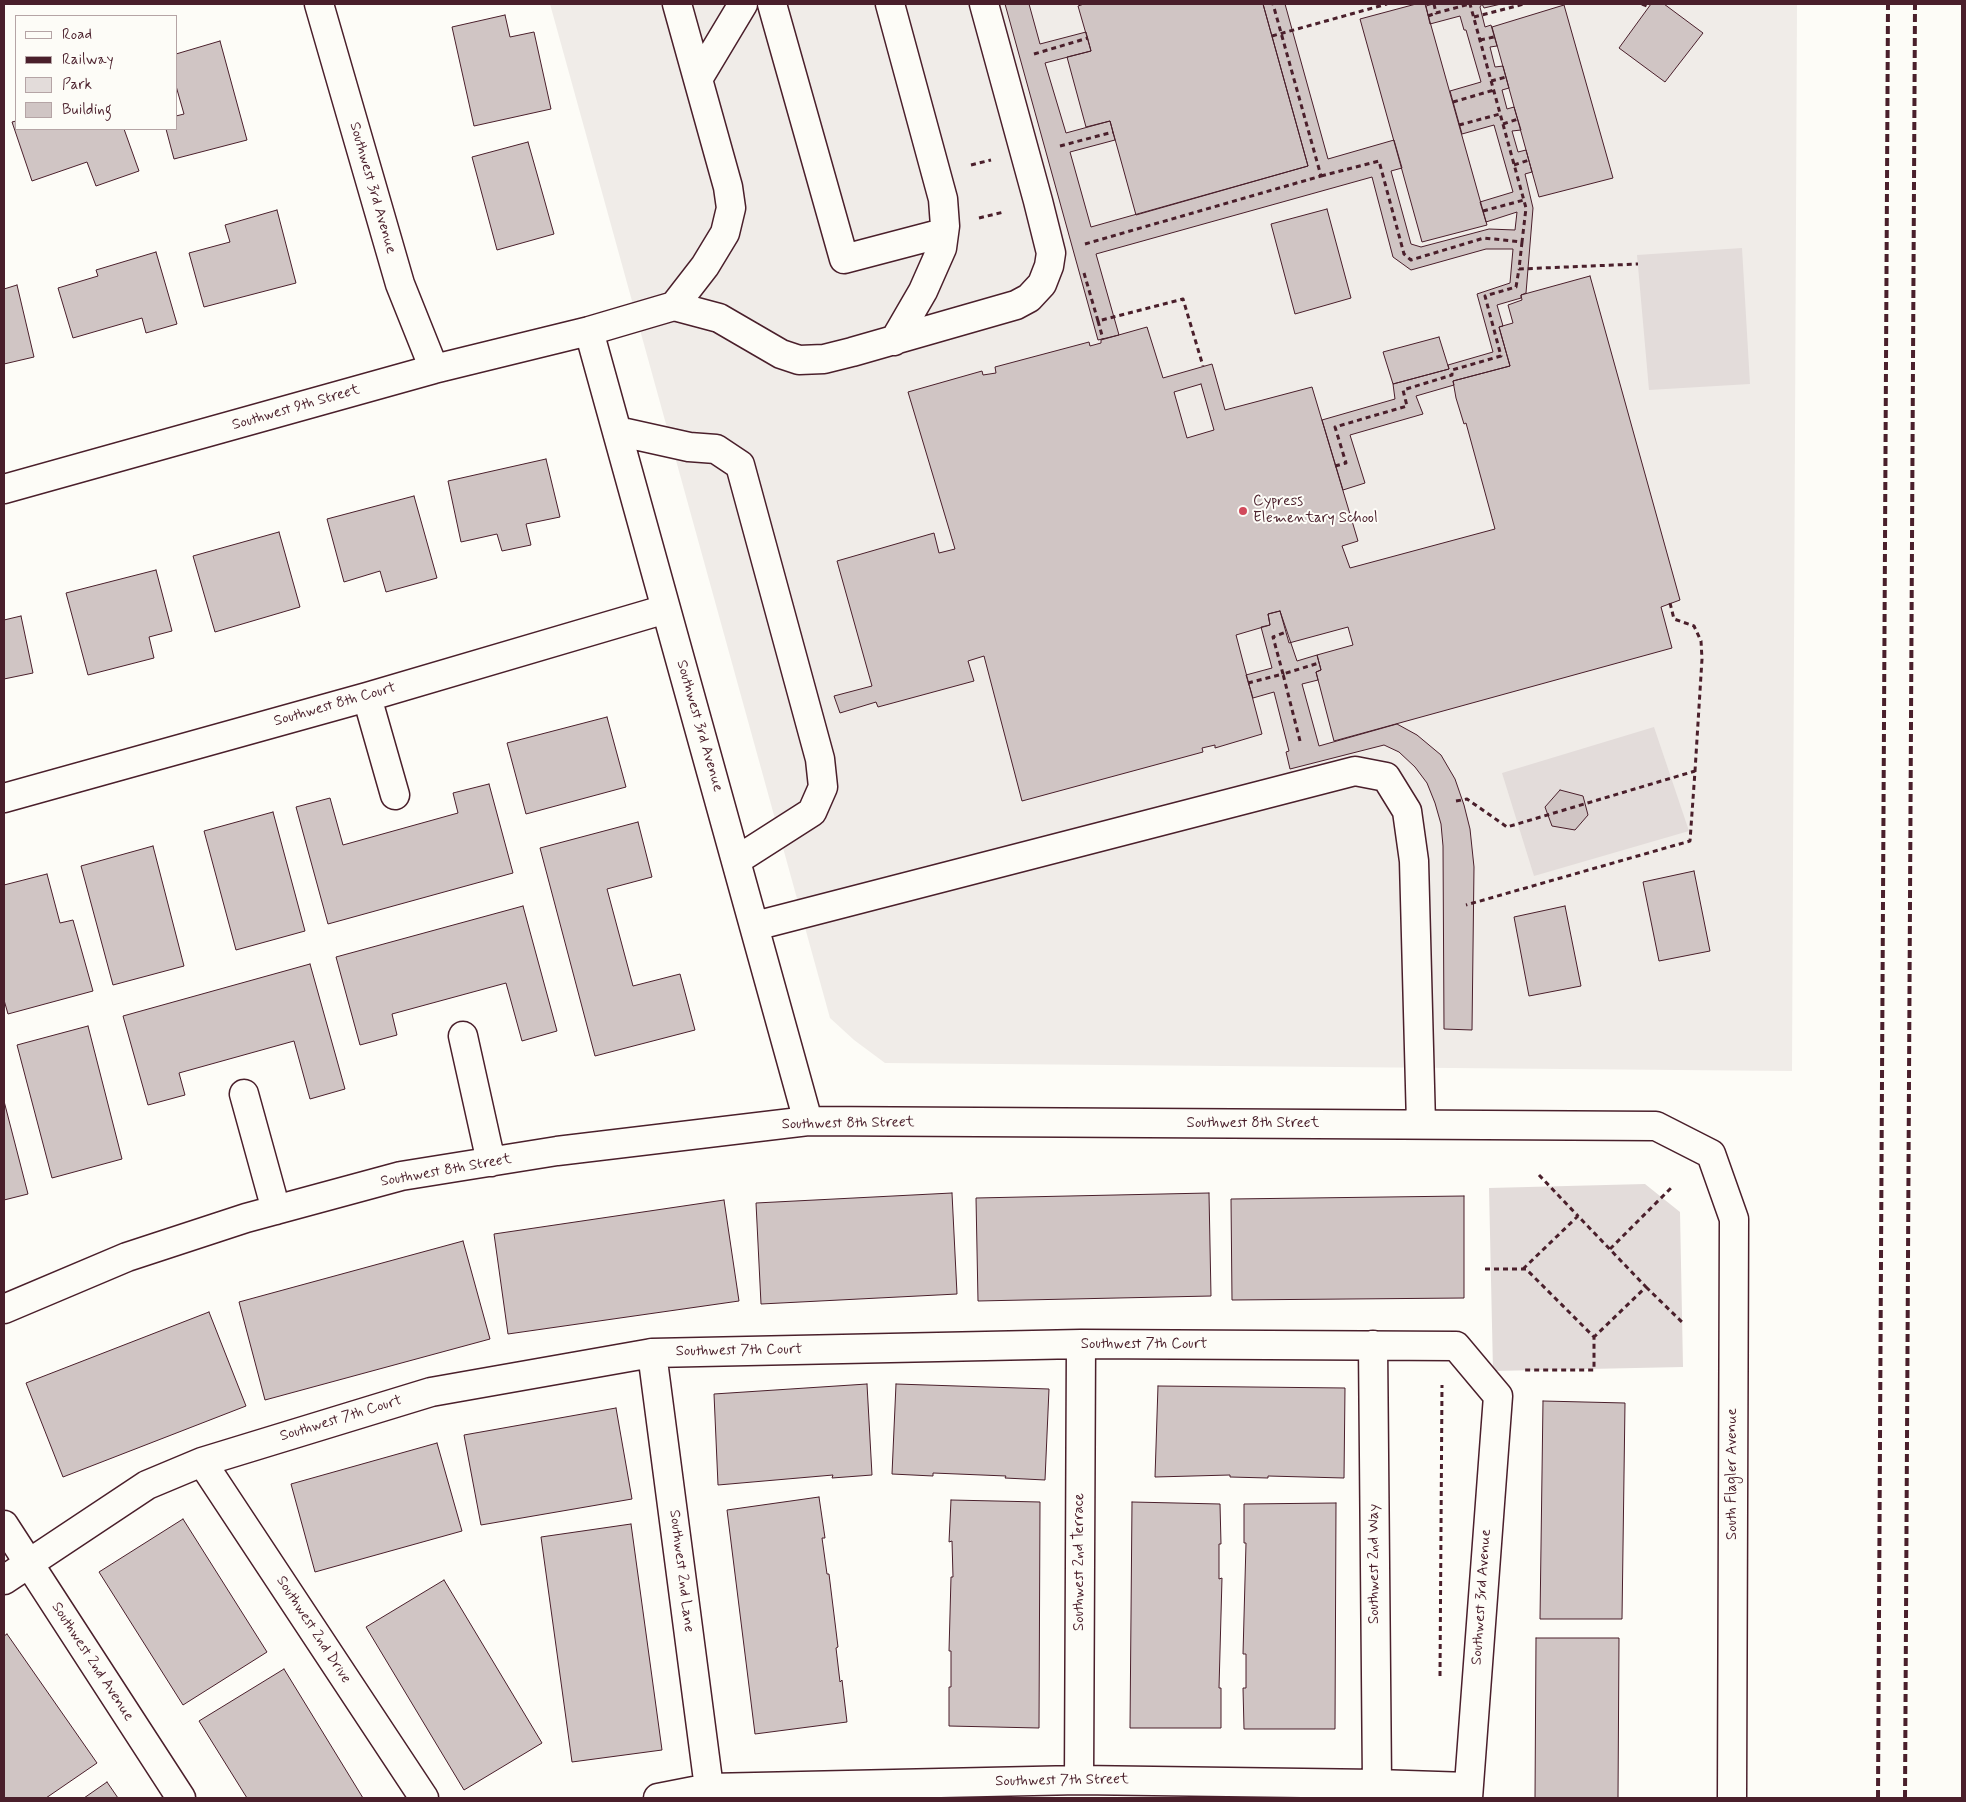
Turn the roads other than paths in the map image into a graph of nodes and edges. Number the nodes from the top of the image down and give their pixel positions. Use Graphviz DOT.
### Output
graph roads {
  1 [pos="319,4"];
  2 [pos="677,4"];
  3 [pos="742,4"];
  4 [pos="772,4"];
  5 [pos="890,4"];
  6 [pos="984,4"];
  7 [pos="698,79"];
  8 [pos="943,233"];
  9 [pos="674,306"];
  10 [pos="589,331"];
  11 [pos="894,340"];
  12 [pos="434,369"];
  13 [pos="617,431"];
  14 [pos="4,489"];
  15 [pos="666,609"];
  16 [pos="367,697"];
  17 [pos="395,795"];
  18 [pos="4,798"];
  19 [pos="737,860"];
  20 [pos="755,926"];
  21 [pos="464,1036"];
  22 [pos="244,1094"];
  23 [pos="808,1121"];
  24 [pos="1421,1124"];
  25 [pos="1711,1154"];
  26 [pos="491,1162"];
  27 [pos="276,1210"];
  28 [pos="4,1309"];
  29 [pos="1081,1344"];
  30 [pos="1373,1345"];
  31 [pos="652,1353"];
  32 [pos="1498,1396"];
  33 [pos="202,1462"];
  34 [pos="4,1525"];
  35 [pos="28,1563"];
  36 [pos="4,1580"];
  37 [pos="1079,1780"];
  38 [pos="1377,1784"];
  39 [pos="709,1788"];
  40 [pos="1468,1792"];
  41 [pos="181,1798"];
  42 [pos="424,1798"];
  43 [pos="658,1798"];
  44 [pos="1732,1798"];
  1 -- 12 [label="street, Southwest 3rd Avenue"];
  2 -- 7 [label="street"];
  3 -- 7 [label="street"];
  4 -- 8 [label="street"];
  5 -- 8 [label="street"];
  6 -- 11 [label="street"];
  7 -- 9 [label="street"];
  8 -- 11 [label="street"];
  9 -- 10 [label="street, Southwest 9th Street"];
  9 -- 11 [label="street"];
  10 -- 12 [label="street, Southwest 9th Street"];
  10 -- 13 [label="street, Southwest 3rd Avenue"];
  12 -- 14 [label="street, Southwest 9th Street"];
  13 -- 15 [label="street, Southwest 3rd Avenue"];
  13 -- 19 [label="street"];
  15 -- 16 [label="street, Southwest 8th Court"];
  15 -- 19 [label="street, Southwest 3rd Avenue"];
  16 -- 17 [label="street"];
  16 -- 18 [label="street, Southwest 8th Court"];
  19 -- 20 [label="street, Southwest 3rd Avenue"];
  20 -- 23 [label="street, Southwest 3rd Avenue"];
  20 -- 24 [label="street"];
  21 -- 26 [label="street"];
  22 -- 27 [label="street"];
  23 -- 24 [label="street, Southwest 8th Street"];
  23 -- 26 [label="street, Southwest 8th Street"];
  24 -- 25 [label="street, Southwest 8th Street"];
  25 -- 44 [label="street, South Flagler Avenue"];
  26 -- 27 [label="street, Southwest 8th Street"];
  27 -- 28 [label="street, Southwest 8th Street"];
  29 -- 30 [label="street, Southwest 7th Court"];
  29 -- 31 [label="street, Southwest 7th Court"];
  29 -- 37 [label="street, Southwest 2nd Terrace"];
  30 -- 32 [label="street, Southwest 7th Court"];
  30 -- 38 [label="street, Southwest 2nd Way"];
  31 -- 33 [label="street, Southwest 7th Court"];
  31 -- 39 [label="street, Southwest 2nd Lane"];
  32 -- 40 [label="street, Southwest 3rd Avenue"];
  33 -- 35 [label="street, Southwest 7th Court"];
  33 -- 42 [label="street, Southwest 2nd Drive"];
  34 -- 35 [label="street, Southwest 2nd Avenue"];
  35 -- 36 [label="street, Southwest 7th Court"];
  35 -- 41 [label="street, Southwest 2nd Avenue"];
  37 -- 38 [label="street, Southwest 7th Street"];
  37 -- 39 [label="street, Southwest 7th Street"];
  38 -- 40 [label="street, Southwest 7th Street"];
  39 -- 43 [label="street, Southwest 7th Street"];
}
